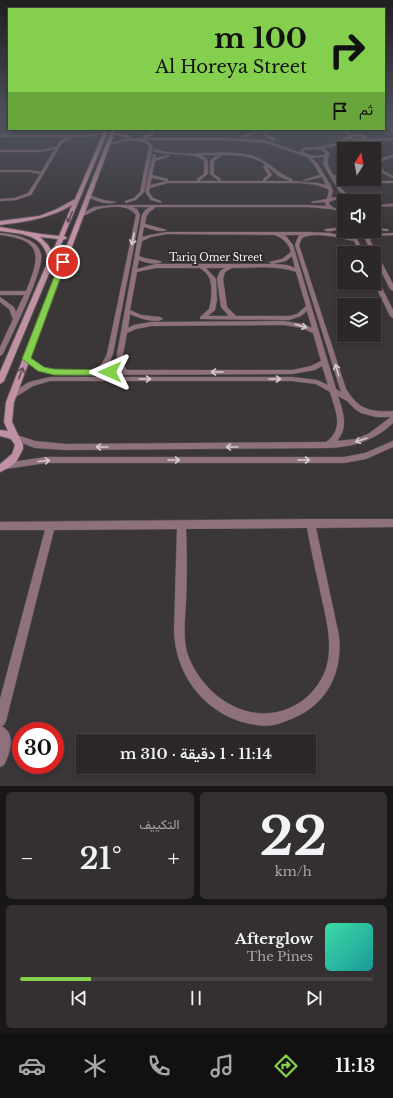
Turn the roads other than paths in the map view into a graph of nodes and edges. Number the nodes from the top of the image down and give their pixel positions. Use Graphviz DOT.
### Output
graph roads {
  1 [pos="53,155"];
  2 [pos="95,156"];
  3 [pos="104,156"];
  4 [pos="149,156"];
  5 [pos="154,156"];
  6 [pos="167,156"];
  7 [pos="199,156"];
  8 [pos="220,156"];
  9 [pos="238,156"];
  10 [pos="245,156"];
  11 [pos="306,156"];
  12 [pos="311,156"];
  13 [pos="322,156"];
  14 [pos="327,156"];
  15 [pos="381,156"];
  16 [pos="385,156"];
  17 [pos="391,156"];
  18 [pos="386,158"];
  19 [pos="153,160"];
  20 [pos="381,160"];
  21 [pos="206,161"];
  22 [pos="212,161"];
  23 [pos="316,164"];
  24 [pos="325,164"];
  25 [pos="46,167"];
  26 [pos="147,167"];
  27 [pos="152,167"];
  28 [pos="0,171"];
  29 [pos="29,171"];
  30 [pos="381,171"];
  31 [pos="206,172"];
  32 [pos="212,172"];
  33 [pos="42,173"];
  34 [pos="270,173"];
  35 [pos="276,173"];
  36 [pos="150,176"];
  37 [pos="322,176"];
  38 [pos="332,176"];
  39 [pos="337,177"];
  40 [pos="198,180"];
  41 [pos="220,180"];
  42 [pos="264,180"];
  43 [pos="292,180"];
  44 [pos="381,180"];
  45 [pos="393,180"];
  46 [pos="169,181"];
  47 [pos="229,181"];
  48 [pos="301,181"];
  49 [pos="337,184"];
  50 [pos="338,186"];
  51 [pos="82,188"];
  52 [pos="91,188"];
  53 [pos="148,190"];
  54 [pos="330,190"];
  55 [pos="341,191"];
  56 [pos="142,192"];
  57 [pos="345,194"];
  58 [pos="88,196"];
  59 [pos="337,198"];
  60 [pos="77,199"];
  61 [pos="0,200"];
  62 [pos="328,200"];
  63 [pos="112,204"];
  64 [pos="126,204"];
  65 [pos="158,204"];
  66 [pos="303,204"];
  67 [pos="381,204"];
  68 [pos="393,204"];
  69 [pos="332,208"];
  70 [pos="337,209"];
  71 [pos="337,212"];
  72 [pos="82,215"];
  73 [pos="138,215"];
  74 [pos="144,215"];
  75 [pos="0,223"];
  76 [pos="143,224"];
  77 [pos="337,228"];
  78 [pos="0,229"];
  79 [pos="381,230"];
  80 [pos="167,232"];
  81 [pos="228,232"];
  82 [pos="325,232"];
  83 [pos="392,232"];
  84 [pos="274,233"];
  85 [pos="308,233"];
  86 [pos="0,234"];
  87 [pos="30,234"];
  88 [pos="73,237"];
  89 [pos="61,238"];
  90 [pos="140,240"];
  91 [pos="355,240"];
  92 [pos="367,240"];
  93 [pos="294,245"];
  94 [pos="358,246"];
  95 [pos="293,253"];
  96 [pos="137,257"];
  97 [pos="51,261"];
  98 [pos="160,264"];
  99 [pos="274,264"];
  100 [pos="200,266"];
  101 [pos="231,266"];
  102 [pos="134,271"];
  103 [pos="298,271"];
  104 [pos="213,279"];
  105 [pos="220,279"];
  106 [pos="123,288"];
  107 [pos="132,288"];
  108 [pos="393,289"];
  109 [pos="380,290"];
  110 [pos="0,293"];
  111 [pos="27,293"];
  112 [pos="304,294"];
  113 [pos="313,294"];
  114 [pos="0,299"];
  115 [pos="214,300"];
  116 [pos="222,300"];
  117 [pos="308,306"];
  118 [pos="128,311"];
  119 [pos="393,316"];
  120 [pos="16,318"];
  121 [pos="203,318"];
  122 [pos="234,318"];
  123 [pos="156,321"];
  124 [pos="284,321"];
  125 [pos="23,324"];
  126 [pos="39,324"];
  127 [pos="124,332"];
  128 [pos="316,332"];
  129 [pos="0,354"];
  130 [pos="110,354"];
  131 [pos="120,354"];
  132 [pos="26,359"];
  133 [pos="324,362"];
  134 [pos="96,372"];
  135 [pos="125,372"];
  136 [pos="299,375"];
  137 [pos="60,376"];
  138 [pos="161,376"];
  139 [pos="0,381"];
  140 [pos="332,390"];
  141 [pos="11,399"];
  142 [pos="349,399"];
  143 [pos="0,408"];
  144 [pos="393,414"];
  145 [pos="393,419"];
  146 [pos="0,433"];
  147 [pos="15,437"];
  148 [pos="393,444"];
  149 [pos="328,445"];
  150 [pos="160,446"];
  151 [pos="277,446"];
  152 [pos="66,447"];
  153 [pos="63,460"];
  154 [pos="158,460"];
  155 [pos="279,460"];
  156 [pos="2,467"];
  157 [pos="311,523"];
  158 [pos="393,523"];
  159 [pos="182,524"];
  160 [pos="0,526"];
  161 [pos="50,526"];
  162 [pos="0,721"];
  163 [pos="0,732"];
  164 [pos="0,761"];
  1 -- 25 [label="street"];
  2 -- 51 [label="street"];
  3 -- 52 [label="street"];
  4 -- 26 [label="street"];
  5 -- 19 [label="street"];
  6 -- 19 [label="street"];
  7 -- 21 [label="street"];
  8 -- 22 [label="street"];
  9 -- 10 [label="street"];
  10 -- 34 [label="street"];
  10 -- 35 [label="street"];
  11 -- 23 [label="street"];
  12 -- 13 [label="street"];
  14 -- 24 [label="street"];
  15 -- 16 [label="street"];
  15 -- 18 [label="street"];
  17 -- 18 [label="street"];
  18 -- 20 [label="street"];
  19 -- 27 [label="street"];
  21 -- 22 [label="street"];
  21 -- 31 [label="street"];
  22 -- 32 [label="street"];
  23 -- 24 [label="street"];
  23 -- 37 [label="street"];
  24 -- 38 [label="street"];
  25 -- 29 [label="street"];
  25 -- 33 [label="street"];
  26 -- 27 [label="street"];
  26 -- 56 [label="street"];
  27 -- 36 [label="street"];
  28 -- 29 [label="street"];
  29 -- 33 [label="street"];
  30 -- 45 [label="street"];
  31 -- 32 [label="street"];
  31 -- 40 [label="street"];
  32 -- 41 [label="street"];
  33 -- 61 [label="street"];
  34 -- 35 [label="street"];
  34 -- 42 [label="street"];
  35 -- 43 [label="street"];
  36 -- 46 [label="street"];
  36 -- 53 [label="street"];
  37 -- 48 [label="street"];
  37 -- 54 [label="street"];
  38 -- 39 [label="street"];
  38 -- 49 [label="street"];
  40 -- 41 [label="street"];
  40 -- 46 [label="street"];
  41 -- 47 [label="street"];
  42 -- 43 [label="street"];
  42 -- 47 [label="street"];
  43 -- 48 [label="street"];
  44 -- 45 [label="street"];
  46 -- 47 [label="street"];
  46 -- 53 [label="street"];
  47 -- 48 [label="street"];
  48 -- 54 [label="street"];
  50 -- 55 [label="street"];
  51 -- 52 [label="street"];
  51 -- 60 [label="street"];
  52 -- 58 [label="street"];
  53 -- 56 [label="street"];
  53 -- 65 [label="street"];
  54 -- 55 [label="street"];
  54 -- 62 [label="street"];
  55 -- 57 [label="street"];
  56 -- 64 [label="street"];
  58 -- 63 [label="street"];
  58 -- 72 [label="street"];
  59 -- 62 [label="street"];
  60 -- 75 [label="street"];
  60 -- 89 [label="street, one-way"];
  62 -- 66 [label="street"];
  62 -- 69 [label="street"];
  63 -- 64 [label="street"];
  63 -- 72 [label="street"];
  64 -- 65 [label="street"];
  64 -- 73 [label="street"];
  65 -- 66 [label="street"];
  65 -- 74 [label="street"];
  66 -- 69 [label="street"];
  67 -- 68 [label="street"];
  69 -- 70 [label="street"];
  69 -- 71 [label="street"];
  72 -- 88 [label="street"];
  73 -- 74 [label="street"];
  73 -- 106 [label="street, one-way"];
  74 -- 76 [label="street"];
  76 -- 80 [label="street"];
  76 -- 90 [label="street"];
  77 -- 82 [label="street"];
  78 -- 87 [label="street"];
  79 -- 83 [label="street"];
  80 -- 81 [label="street"];
  80 -- 90 [label="street"];
  81 -- 82 [label="street"];
  81 -- 84 [label="street"];
  82 -- 85 [label="street"];
  82 -- 91 [label="street"];
  83 -- 92 [label="street"];
  84 -- 85 [label="street"];
  84 -- 93 [label="street"];
  85 -- 93 [label="street"];
  86 -- 111 [label="street"];
  87 -- 89 [label="street"];
  87 -- 97 [label="street"];
  88 -- 89 [label="street"];
  88 -- 126 [label="street"];
  89 -- 97 [label="street"];
  90 -- 96 [label="street"];
  91 -- 94 [label="street"];
  92 -- 108 [label="street"];
  93 -- 95 [label="street"];
  93 -- 113 [label="street"];
  95 -- 99 [label="street, Tariq Omer Street"];
  95 -- 103 [label="street"];
  96 -- 98 [label="street, Tariq Omer Street"];
  96 -- 102 [label="street"];
  97 -- 125 [label="street"];
  98 -- 99 [label="street, Tariq Omer Street"];
  98 -- 100 [label="street, Tariq Omer Street"];
  98 -- 102 [label="street, Tariq Omer Street"];
  99 -- 101 [label="street, Tariq Omer Street"];
  99 -- 103 [label="street, Tariq Omer Street"];
  100 -- 101 [label="street, Tariq Omer Street"];
  100 -- 104 [label="street"];
  101 -- 105 [label="street"];
  102 -- 107 [label="street"];
  103 -- 112 [label="street"];
  104 -- 105 [label="street"];
  104 -- 115 [label="street"];
  105 -- 116 [label="street"];
  106 -- 107 [label="street"];
  106 -- 130 [label="street"];
  107 -- 118 [label="street"];
  109 -- 119 [label="street"];
  110 -- 111 [label="street"];
  111 -- 120 [label="street"];
  112 -- 113 [label="street"];
  112 -- 117 [label="street"];
  142 -- 113 [label="street, one-way"];
  114 -- 120 [label="street"];
  115 -- 116 [label="street"];
  115 -- 121 [label="street"];
  116 -- 122 [label="street"];
  117 -- 124 [label="street"];
  117 -- 128 [label="street"];
  118 -- 123 [label="street"];
  118 -- 127 [label="street"];
  120 -- 129 [label="street"];
  121 -- 122 [label="street"];
  121 -- 123 [label="street"];
  122 -- 124 [label="street"];
  123 -- 124 [label="street"];
  123 -- 127 [label="street"];
  124 -- 128 [label="street, one-way"];
  125 -- 126 [label="street"];
  125 -- 139 [label="street"];
  126 -- 132 [label="street"];
  127 -- 131 [label="street"];
  128 -- 133 [label="street"];
  130 -- 131 [label="street"];
  130 -- 134 [label="street"];
  131 -- 135 [label="street"];
  132 -- 137 [label="street"];
  141 -- 132 [label="street, one-way"];
  133 -- 136 [label="street"];
  133 -- 140 [label="street"];
  134 -- 135 [label="street"];
  134 -- 137 [label="street"];
  135 -- 138 [label="street"];
  136 -- 138 [label="street"];
  136 -- 140 [label="street"];
  137 -- 138 [label="street, one-way"];
  137 -- 141 [label="street"];
  140 -- 142 [label="street"];
  140 -- 149 [label="street"];
  141 -- 143 [label="street"];
  141 -- 147 [label="street"];
  142 -- 144 [label="street"];
  145 -- 149 [label="street, one-way"];
  146 -- 147 [label="street"];
  147 -- 152 [label="street"];
  147 -- 156 [label="street"];
  155 -- 148 [label="street, one-way"];
  149 -- 151 [label="street"];
  151 -- 150 [label="street, one-way"];
  150 -- 152 [label="street, one-way"];
  150 -- 154 [label="street"];
  151 -- 155 [label="street"];
  152 -- 153 [label="street"];
  153 -- 154 [label="street"];
  156 -- 153 [label="street, one-way"];
  154 -- 155 [label="street, one-way"];
  157 -- 158 [label="street"];
  157 -- 159 [label="street"];
  157 -- 159 [label="street"];
  159 -- 161 [label="street"];
  160 -- 161 [label="street"];
  161 -- 162 [label="street"];
  163 -- 164 [label="street"];
}
